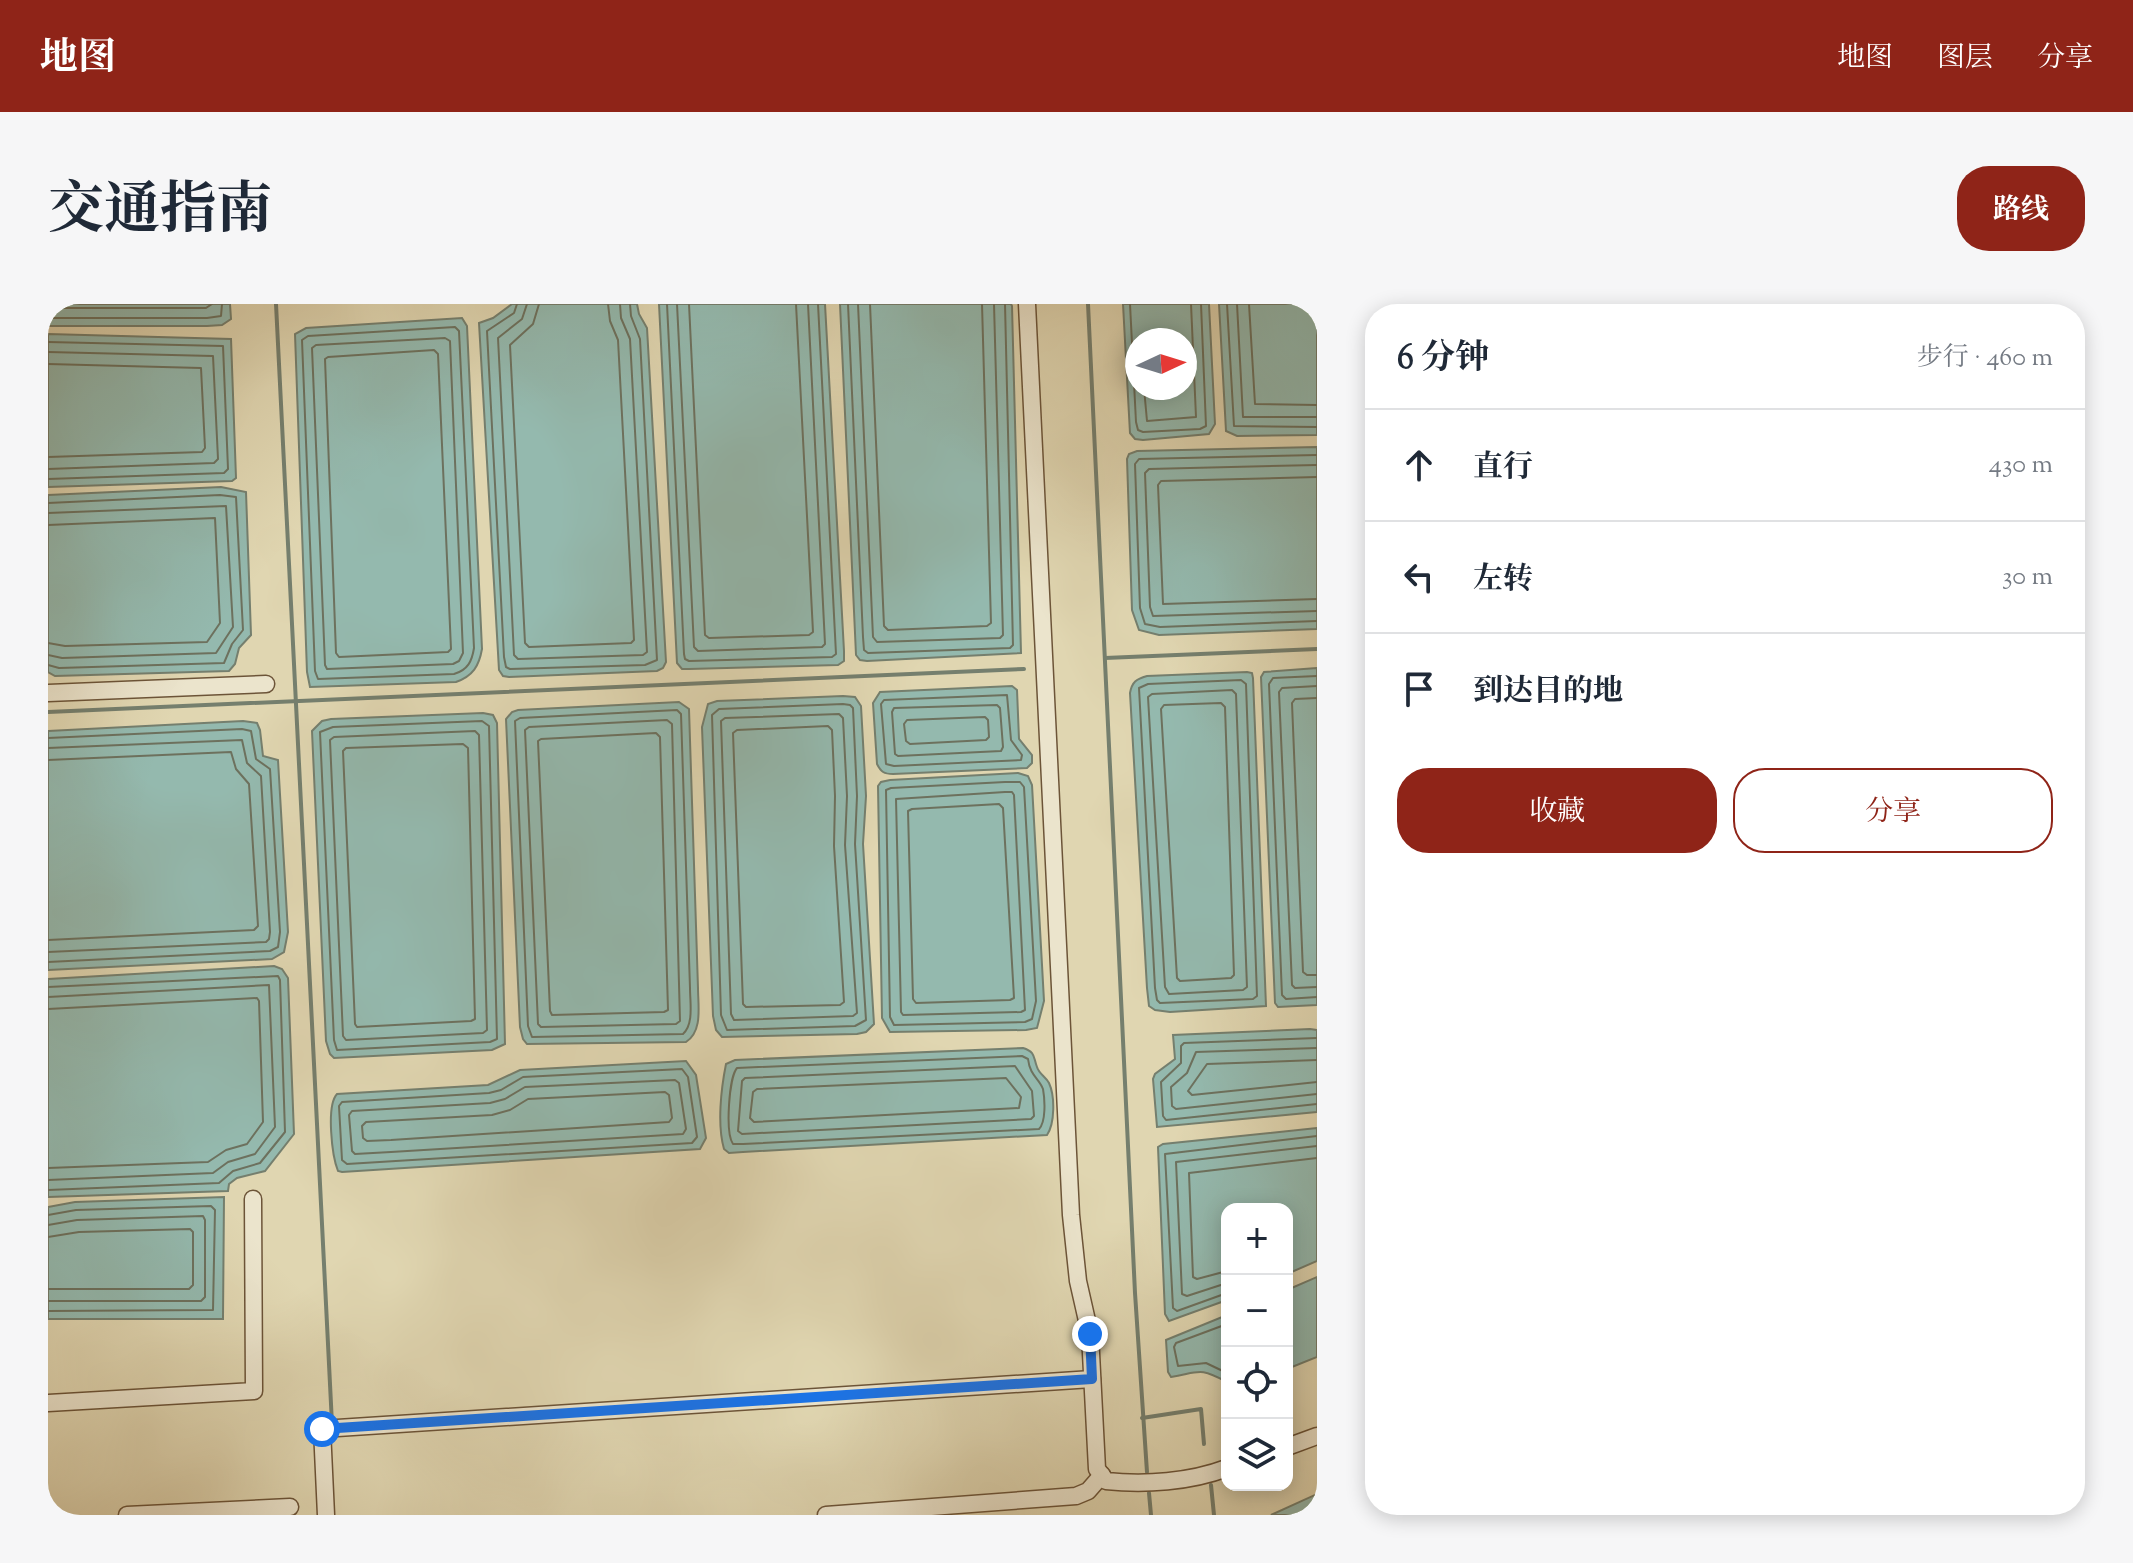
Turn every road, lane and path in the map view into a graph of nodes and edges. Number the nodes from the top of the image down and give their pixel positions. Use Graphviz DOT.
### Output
graph roads {
  1 [pos="1027,304"];
  2 [pos="266,684"];
  3 [pos="48,693"];
  4 [pos="253,1199"];
  5 [pos="1092,1379"];
  6 [pos="48,1403"];
  7 [pos="1317,1436"];
  8 [pos="1293,1445"];
  9 [pos="1221,1470"];
  10 [pos="1102,1475"];
  11 [pos="290,1507"];
  12 [pos="127,1515"];
  13 [pos="326,1515"];
  14 [pos="826,1515"];
  1 -- 5 [label="street"];
  2 -- 3 [label="street"];
  4 -- 6 [label="street"];
  5 -- 10 [label="street"];
  5 -- 13 [label="street"];
  7 -- 8 [label="street"];
  9 -- 10 [label="street"];
  10 -- 14 [label="street"];
  11 -- 12 [label="street"];
}
